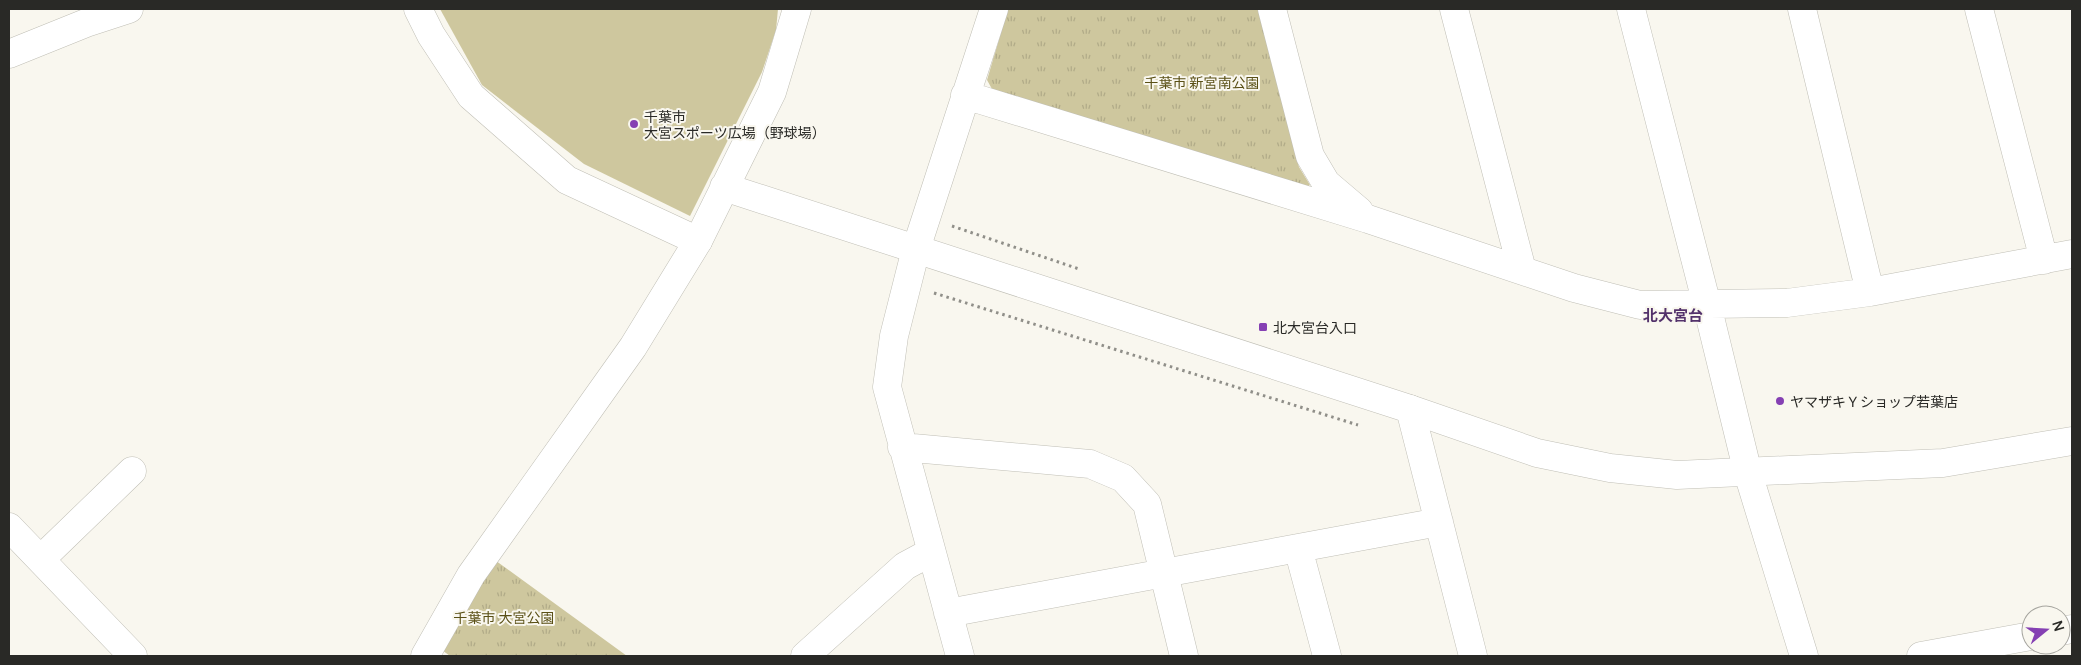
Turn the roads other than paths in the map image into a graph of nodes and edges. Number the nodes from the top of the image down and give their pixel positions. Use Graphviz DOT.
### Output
graph roads {
  1 [pos="129,9"];
  2 [pos="418,9"];
  3 [pos="797,9"];
  4 [pos="994,9"];
  5 [pos="1272,9"];
  6 [pos="1454,9"];
  7 [pos="1631,9"];
  8 [pos="1802,9"];
  9 [pos="1979,9"];
  10 [pos="9,54"];
  11 [pos="965,95"];
  12 [pos="724,187"];
  13 [pos="1368,219"];
  14 [pos="698,240"];
  15 [pos="916,249"];
  16 [pos="2072,254"];
  17 [pos="2044,260"];
  18 [pos="1522,270"];
  19 [pos="1870,292"];
  20 [pos="1707,305"];
  21 [pos="1410,409"];
  22 [pos="2072,441"];
  23 [pos="902,447"];
  24 [pos="132,470"];
  25 [pos="1748,473"];
  26 [pos="1439,522"];
  27 [pos="9,527"];
  28 [pos="1298,548"];
  29 [pos="931,552"];
  30 [pos="41,559"];
  31 [pos="1163,573"];
  32 [pos="948,613"];
  33 [pos="2021,638"];
  34 [pos="133,656"];
  35 [pos="425,656"];
  36 [pos="805,656"];
  37 [pos="960,656"];
  38 [pos="1184,656"];
  39 [pos="1327,656"];
  40 [pos="1473,656"];
  41 [pos="1804,656"];
  42 [pos="1921,656"];
  1 -- 10 [label="street"];
  2 -- 14 [label="street"];
  3 -- 12 [label="street"];
  4 -- 11 [label="street"];
  5 -- 13 [label="street"];
  6 -- 18 [label="street"];
  7 -- 20 [label="street"];
  8 -- 19 [label="street"];
  9 -- 17 [label="street"];
  11 -- 13 [label="street"];
  11 -- 15 [label="street"];
  12 -- 14 [label="street"];
  12 -- 15 [label="street"];
  13 -- 18 [label="street"];
  14 -- 35 [label="street"];
  15 -- 21 [label="street"];
  15 -- 23 [label="street"];
  16 -- 17 [label="street"];
  17 -- 19 [label="street"];
  18 -- 20 [label="street"];
  19 -- 20 [label="street"];
  20 -- 25 [label="street"];
  21 -- 25 [label="street"];
  21 -- 26 [label="street"];
  22 -- 25 [label="street"];
  23 -- 29 [label="street"];
  23 -- 31 [label="street"];
  24 -- 30 [label="street"];
  25 -- 41 [label="street"];
  26 -- 28 [label="street"];
  26 -- 40 [label="street"];
  27 -- 30 [label="street"];
  28 -- 31 [label="street"];
  28 -- 39 [label="street"];
  29 -- 32 [label="street"];
  29 -- 36 [label="street"];
  30 -- 34 [label="street"];
  31 -- 32 [label="street"];
  31 -- 38 [label="street"];
  32 -- 37 [label="street"];
  33 -- 42 [label="street"];
}
